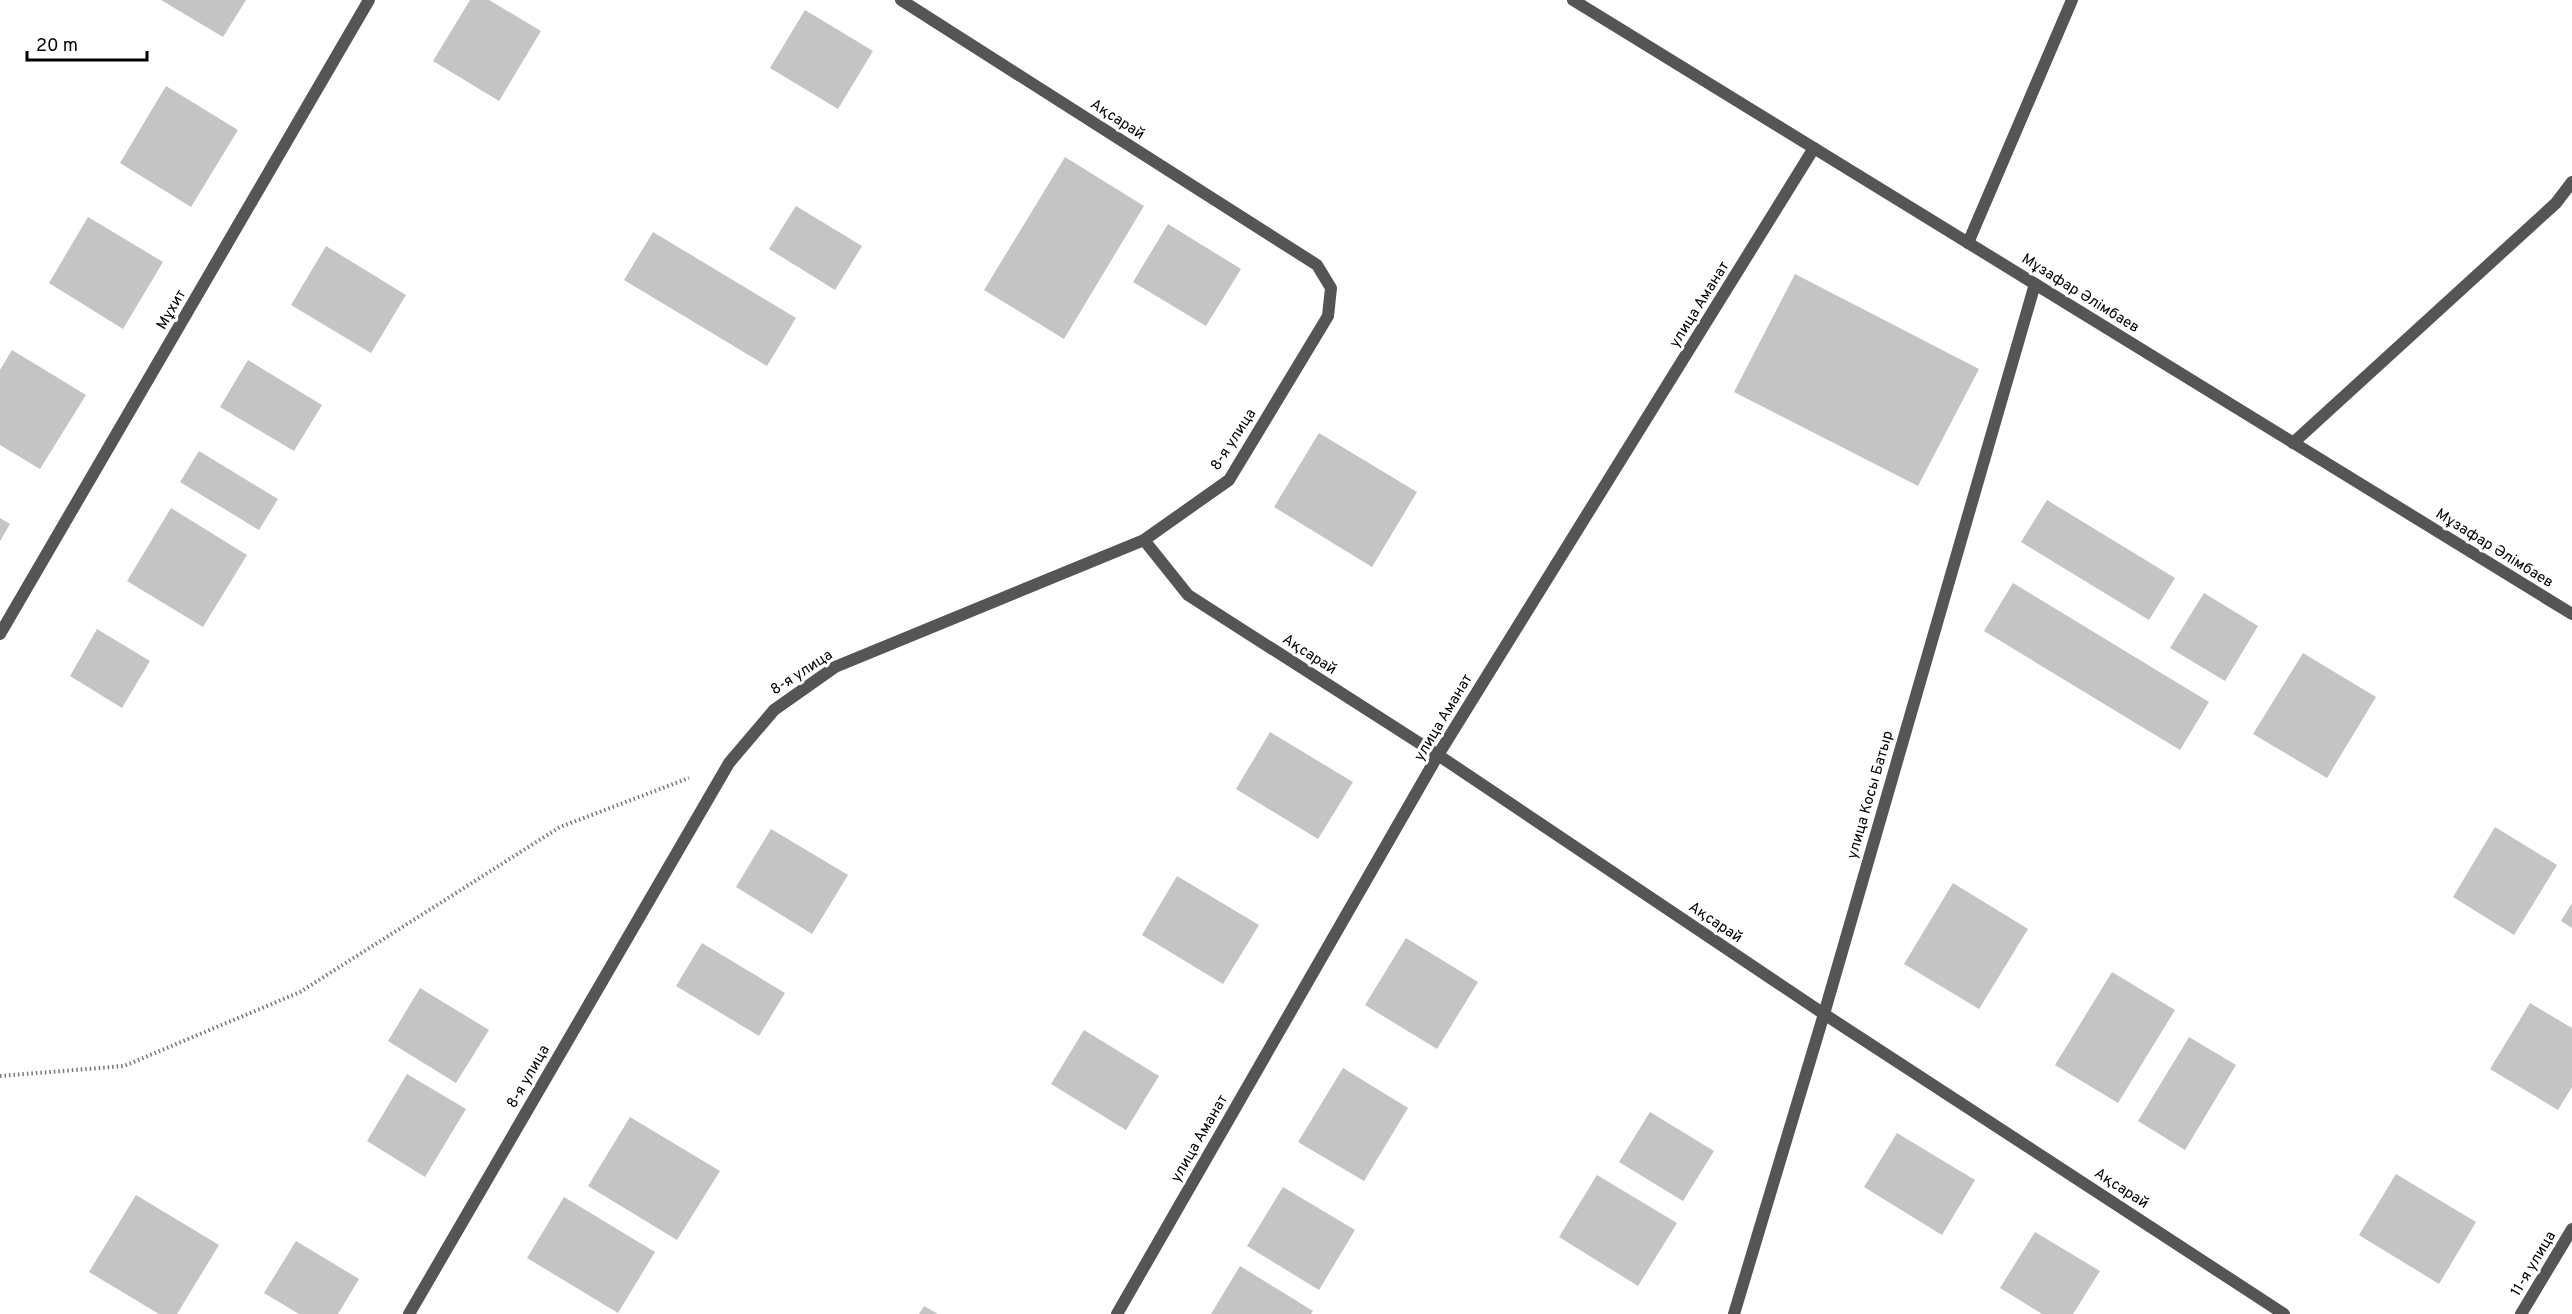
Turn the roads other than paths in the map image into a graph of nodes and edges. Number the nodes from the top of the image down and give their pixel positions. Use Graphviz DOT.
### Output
graph roads {
  1 [pos="369,0"];
  2 [pos="901,0"];
  3 [pos="1573,0"];
  4 [pos="2072,0"];
  5 [pos="1814,148"];
  6 [pos="2572,182"];
  7 [pos="1968,243"];
  8 [pos="1317,265"];
  9 [pos="2035,284"];
  10 [pos="2293,443"];
  11 [pos="1144,540"];
  12 [pos="2572,614"];
  13 [pos="0,634"];
  14 [pos="1438,755"];
  15 [pos="1824,1014"];
  16 [pos="2572,1229"];
  17 [pos="409,1314"];
  18 [pos="1117,1314"];
  19 [pos="1734,1314"];
  20 [pos="2284,1314"];
  21 [pos="2521,1314"];
  1 -- 13 [label="street, Мұхит"];
  2 -- 8 [label="street, Ақсарай"];
  3 -- 5 [label="street, Мұзафар Әлімбаев"];
  4 -- 7 [label="street"];
  5 -- 7 [label="street, Мұзафар Әлімбаев"];
  5 -- 14 [label="street, улица Аманат"];
  6 -- 10 [label="street"];
  7 -- 9 [label="street, Мұзафар Әлімбаев"];
  8 -- 11 [label="street, 8-я улица"];
  9 -- 10 [label="street, Мұзафар Әлімбаев"];
  9 -- 15 [label="street, улица Косы Батыр"];
  10 -- 12 [label="street, Мұзафар Әлімбаев"];
  11 -- 14 [label="street, Ақсарай"];
  11 -- 17 [label="street, 8-я улица"];
  14 -- 15 [label="street, Ақсарай"];
  14 -- 18 [label="street, улица Аманат"];
  15 -- 19 [label="street, улица Косы Батыр"];
  15 -- 20 [label="street, Ақсарай"];
  16 -- 21 [label="street, 11-я улица"];
}
